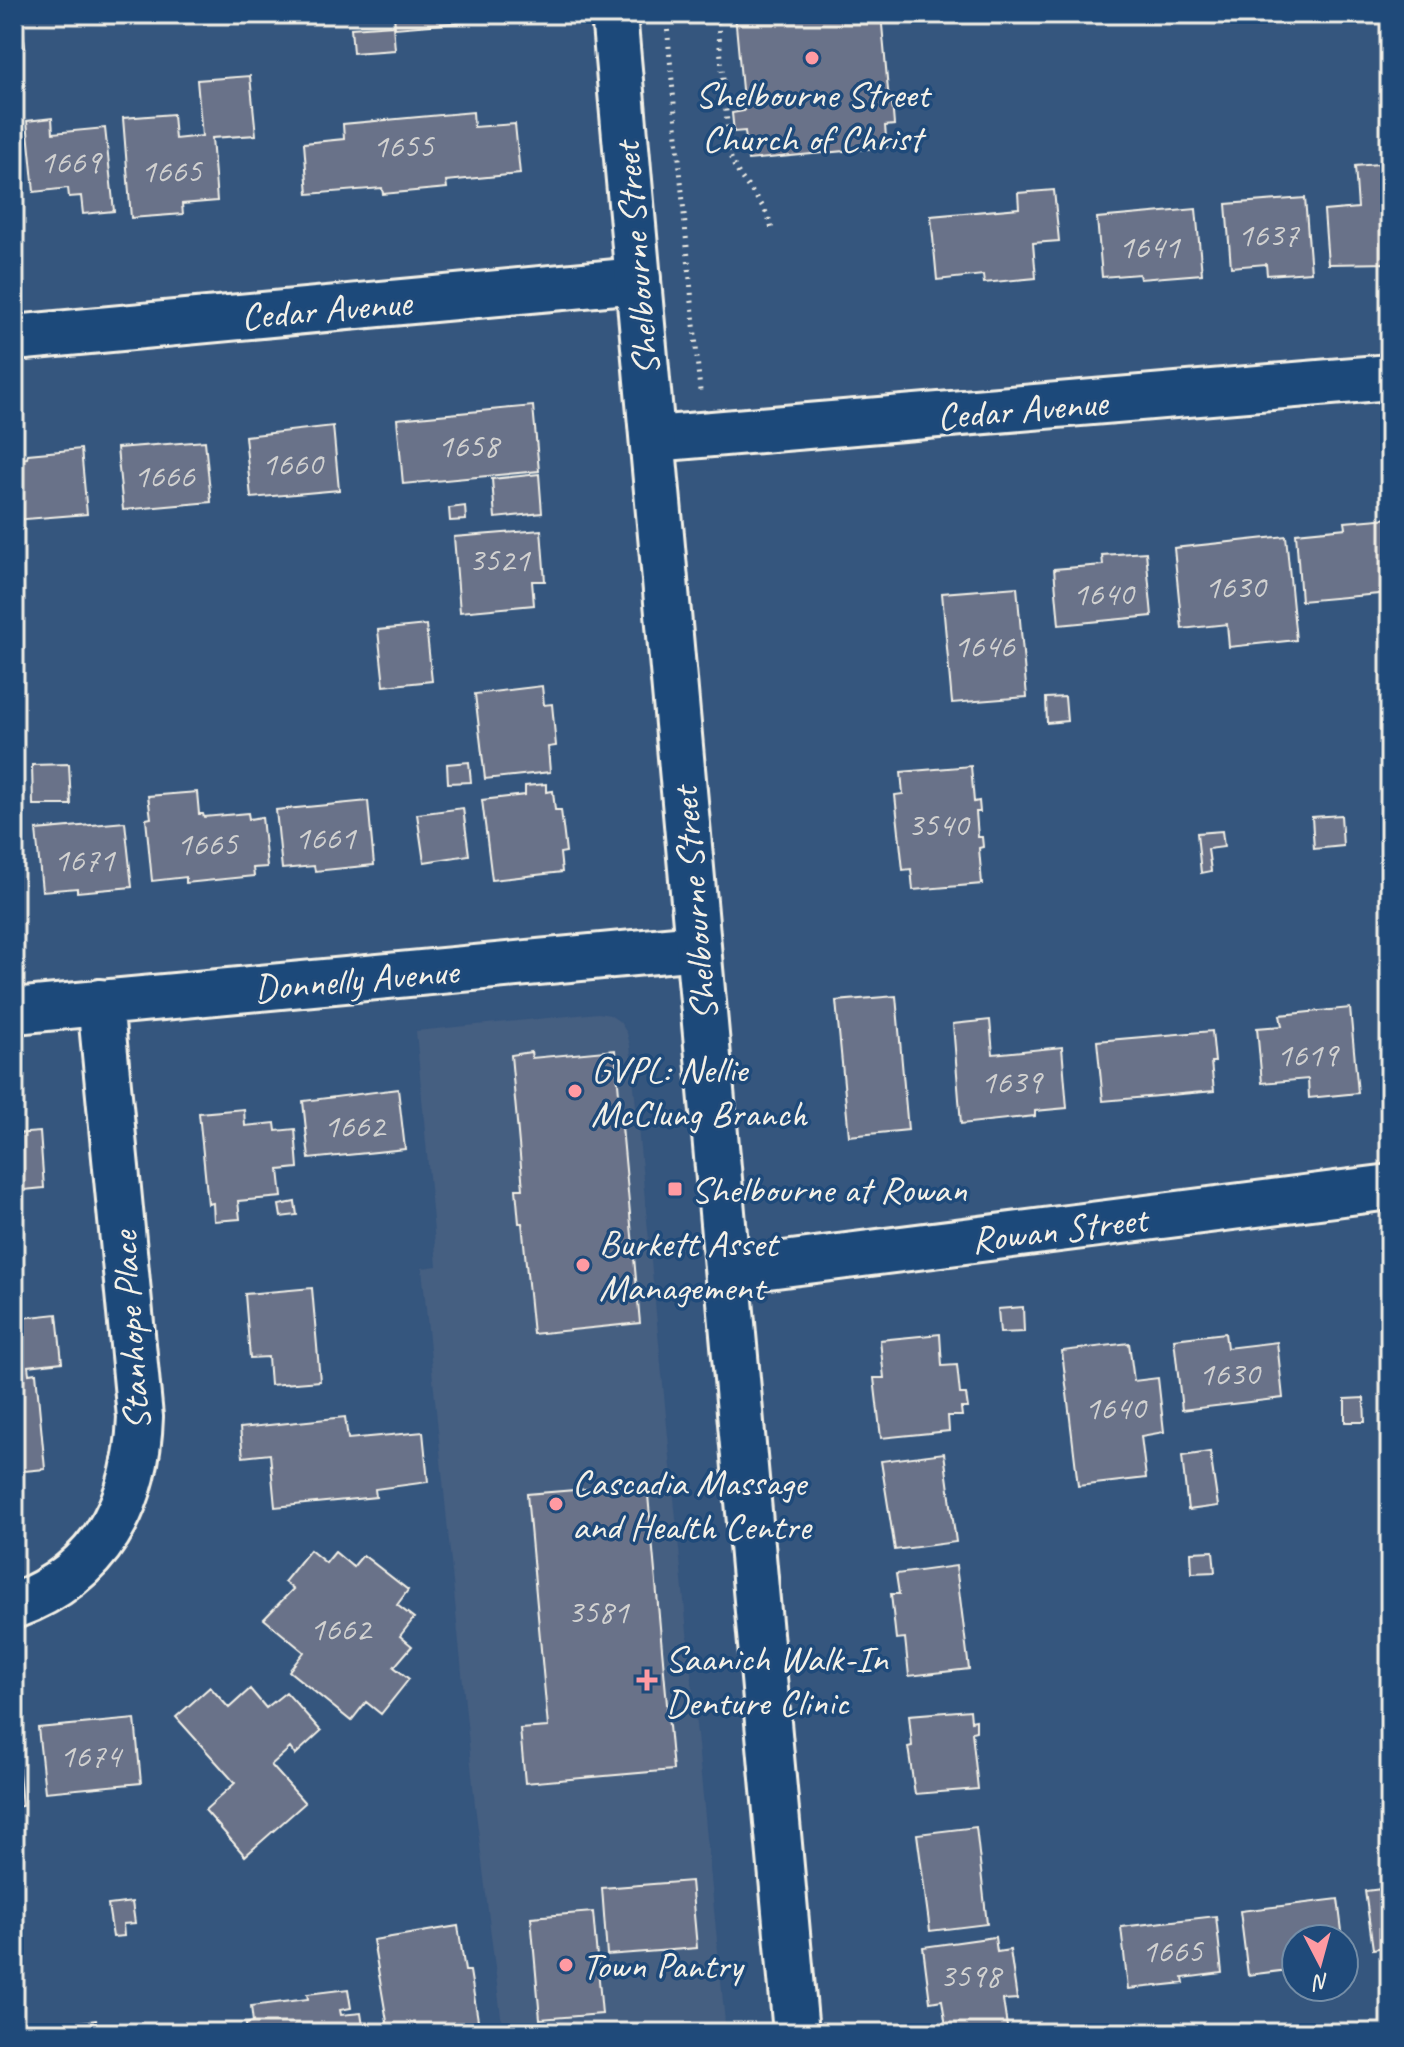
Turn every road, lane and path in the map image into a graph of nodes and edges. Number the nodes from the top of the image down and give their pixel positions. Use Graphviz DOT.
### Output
graph roads {
  1 [pos="614,14"];
  2 [pos="666,14"];
  3 [pos="717,14"];
  4 [pos="772,231"];
  5 [pos="638,280"];
  6 [pos="14,338"];
  7 [pos="1390,377"];
  8 [pos="700,397"];
  9 [pos="653,439"];
  10 [pos="698,947"];
  11 [pos="100,1002"];
  12 [pos="14,1011"];
  13 [pos="1390,1187"];
  14 [pos="728,1271"];
  15 [pos="14,1606"];
  16 [pos="796,2033"];
  1 -- 5 [label="street, Shelbourne Street"];
  2 -- 8 [label="path"];
  3 -- 4 [label="path"];
  5 -- 6 [label="street, Cedar Avenue"];
  5 -- 9 [label="street, Shelbourne Street"];
  7 -- 9 [label="street, Cedar Avenue"];
  9 -- 10 [label="street, Shelbourne Street"];
  10 -- 11 [label="street, Donnelly Avenue"];
  10 -- 14 [label="street, Shelbourne Street"];
  11 -- 12 [label="street, Donnelly Avenue"];
  11 -- 15 [label="street, Stanhope Place"];
  13 -- 14 [label="street, Rowan Street"];
  14 -- 16 [label="street, Shelbourne Street"];
}
